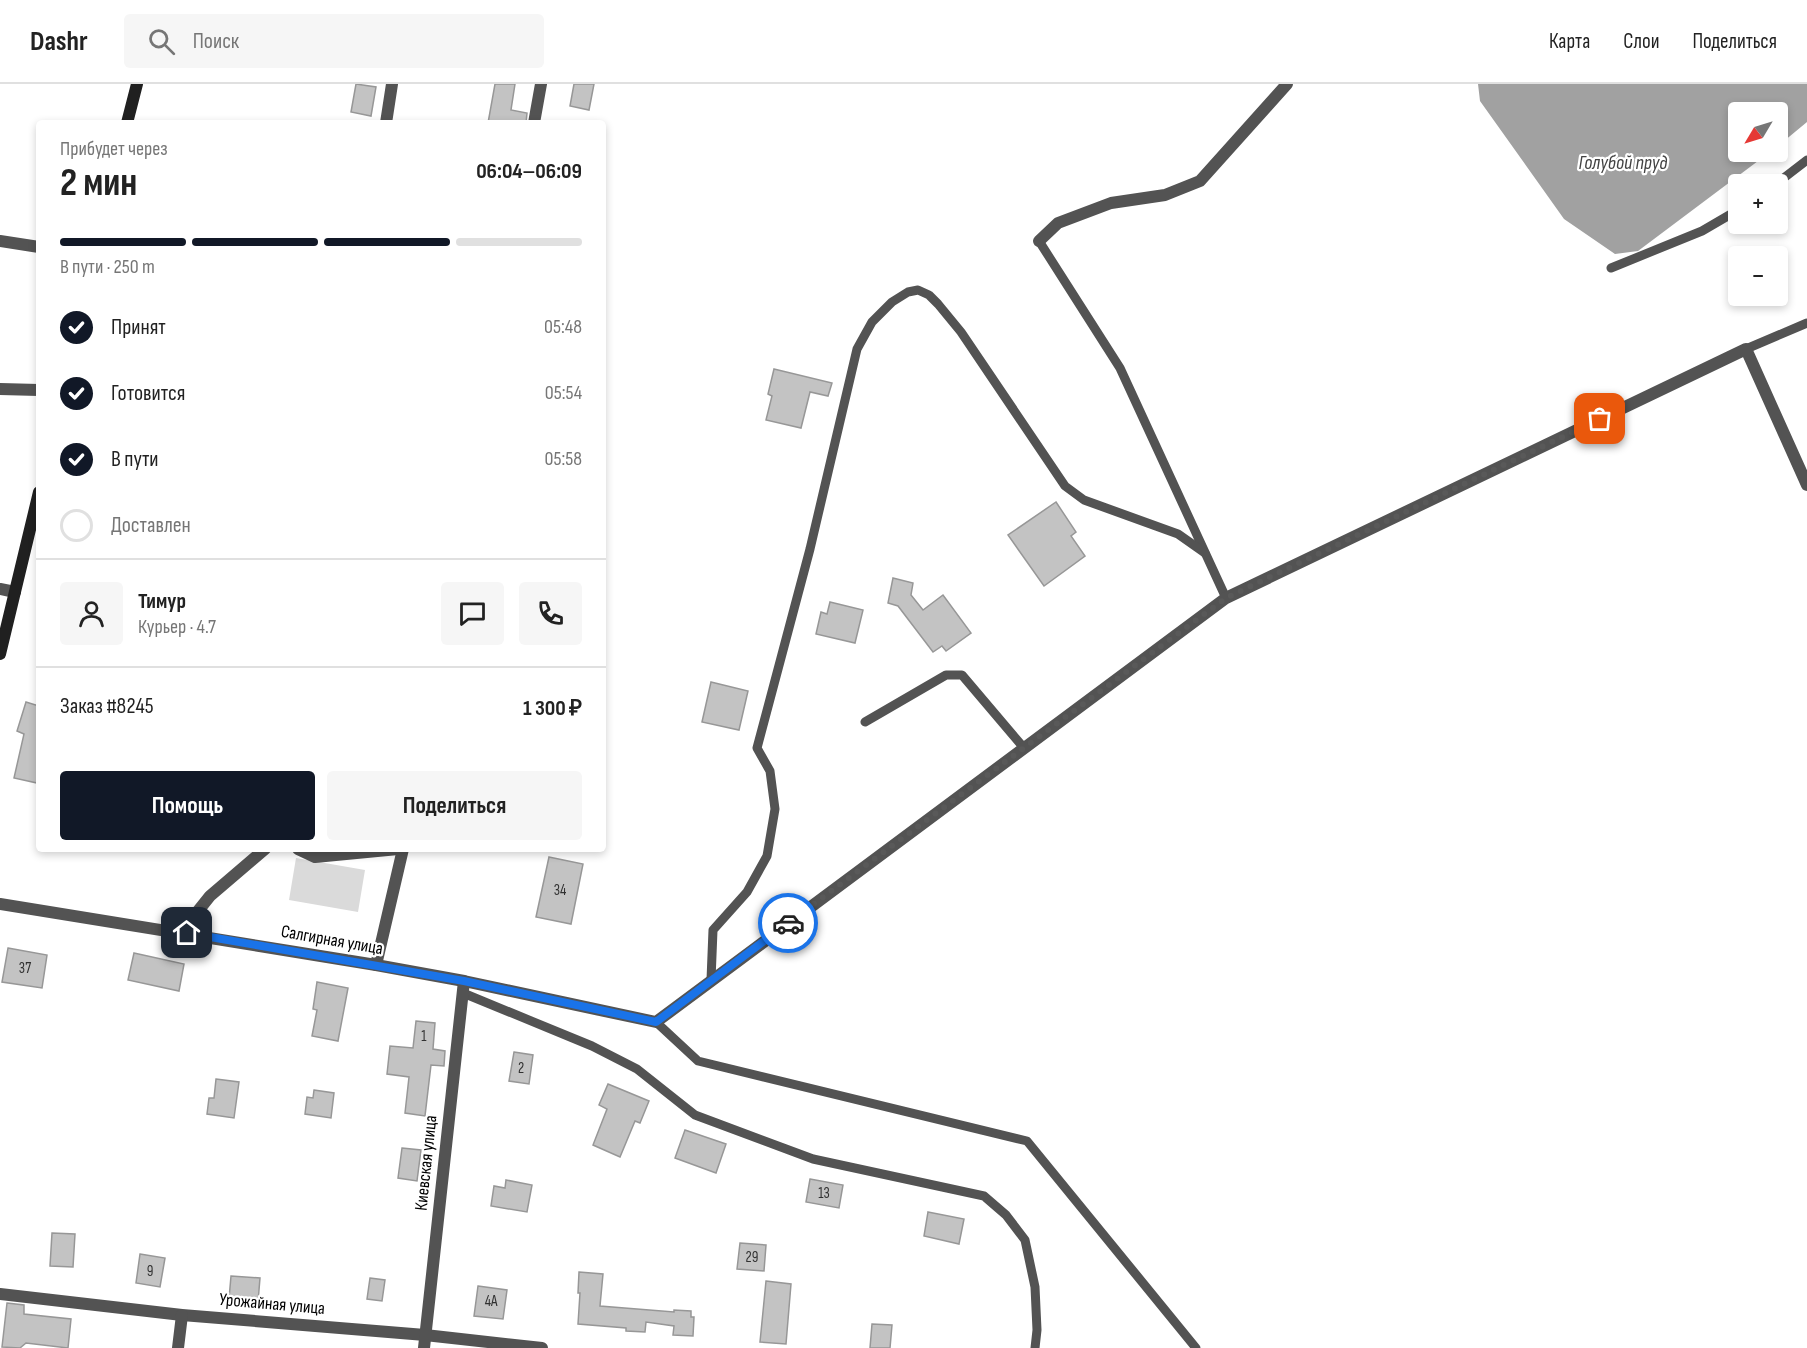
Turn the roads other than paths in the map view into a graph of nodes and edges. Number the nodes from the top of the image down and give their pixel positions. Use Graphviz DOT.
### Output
graph roads {
  1 [pos="136,84"];
  2 [pos="392,84"];
  3 [pos="541,84"];
  4 [pos="1287,84"];
  5 [pos="1276,90"];
  6 [pos="128,120"];
  7 [pos="386,120"];
  8 [pos="535,120"];
  9 [pos="1807,160"];
  10 [pos="1788,175"];
  11 [pos="1728,216"];
  12 [pos="0,241"];
  13 [pos="1039,241"];
  14 [pos="36,247"];
  15 [pos="1611,268"];
  16 [pos="1807,323"];
  17 [pos="1746,349"];
  18 [pos="0,389"];
  19 [pos="36,390"];
  20 [pos="1807,485"];
  21 [pos="36,504"];
  22 [pos="1205,553"];
  23 [pos="0,589"];
  24 [pos="15,592"];
  25 [pos="1226,598"];
  26 [pos="0,654"];
  27 [pos="865,722"];
  28 [pos="1024,748"];
  29 [pos="261,852"];
  30 [pos="304,852"];
  31 [pos="368,852"];
  32 [pos="399,852"];
  33 [pos="0,904"];
  34 [pos="187,933"];
  35 [pos="376,965"];
  36 [pos="711,980"];
  37 [pos="464,987"];
  38 [pos="656,1022"];
  39 [pos="0,1294"];
  40 [pos="182,1315"];
  41 [pos="425,1335"];
  42 [pos="178,1348"];
  43 [pos="424,1348"];
  44 [pos="542,1348"];
  45 [pos="1035,1348"];
  46 [pos="1196,1348"];
  1 -- 6 [label="main road"];
  2 -- 7 [label="street"];
  3 -- 8 [label="street"];
  4 -- 5 [label="street"];
  5 -- 13 [label="street"];
  9 -- 10 [label="lane"];
  11 -- 15 [label="lane"];
  12 -- 14 [label="street"];
  13 -- 22 [label="lane"];
  16 -- 17 [label="lane"];
  17 -- 20 [label="street"];
  17 -- 25 [label="street"];
  18 -- 19 [label="street"];
  21 -- 24 [label="main road"];
  22 -- 25 [label="lane"];
  22 -- 36 [label="lane"];
  23 -- 24 [label="street"];
  24 -- 26 [label="main road"];
  25 -- 28 [label="street"];
  27 -- 28 [label="lane"];
  28 -- 36 [label="street"];
  29 -- 34 [label="street"];
  30 -- 31 [label="street"];
  32 -- 35 [label="street"];
  33 -- 34 [label="street, Салгирная улица"];
  34 -- 35 [label="street, Салгирная улица"];
  35 -- 37 [label="street, Салгирная улица"];
  36 -- 38 [label="street"];
  37 -- 38 [label="street, Салгирная улица"];
  37 -- 41 [label="street, Киевская улица"];
  37 -- 45 [label="lane"];
  38 -- 46 [label="lane"];
  39 -- 40 [label="street, Урожайная улица"];
  40 -- 41 [label="street, Урожайная улица"];
  40 -- 42 [label="street"];
  41 -- 43 [label="street, Киевская улица"];
  41 -- 44 [label="street, Урожайная улица"];
}
